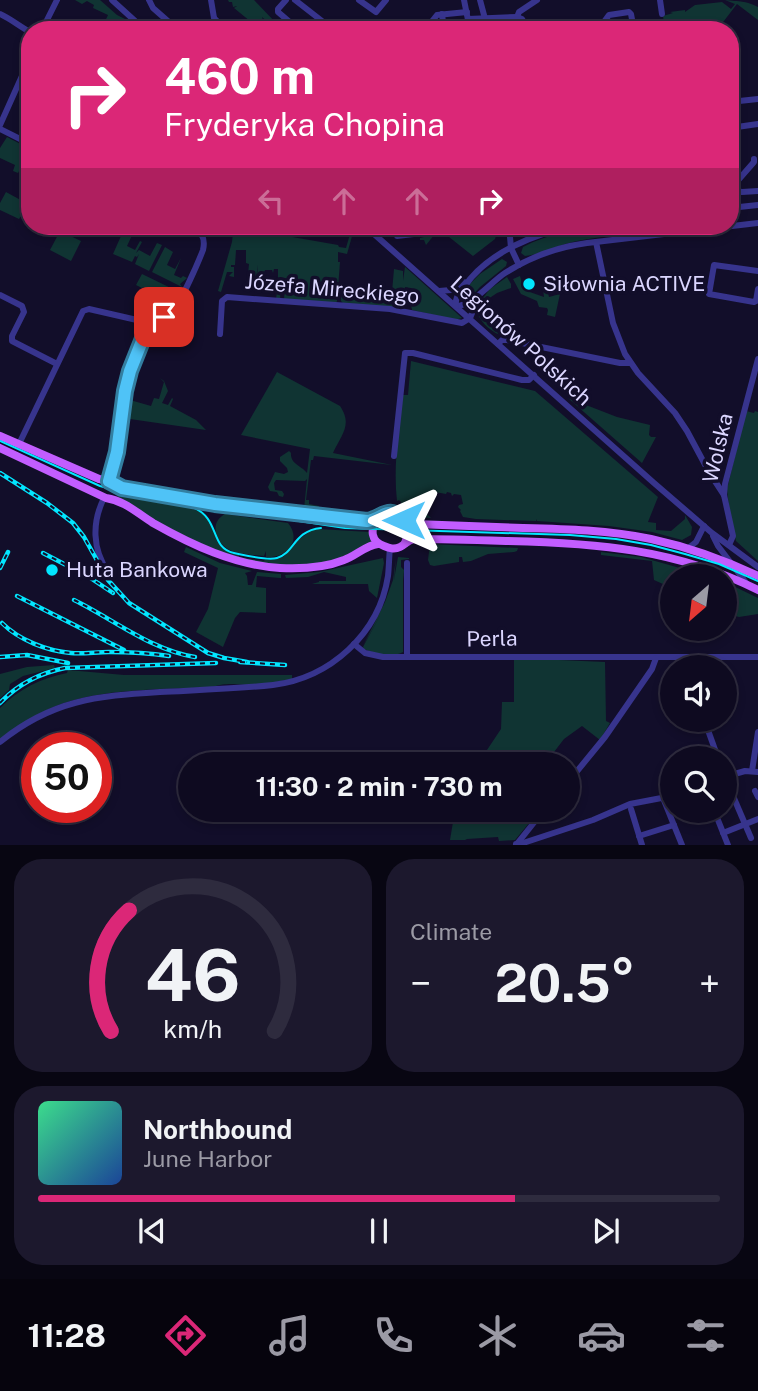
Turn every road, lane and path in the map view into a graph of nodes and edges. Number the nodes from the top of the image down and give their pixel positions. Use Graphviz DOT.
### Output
graph roads {
  1 [pos="57,0"];
  2 [pos="112,0"];
  3 [pos="149,0"];
  4 [pos="211,0"];
  5 [pos="286,0"];
  6 [pos="296,0"];
  7 [pos="359,0"];
  8 [pos="386,0"];
  9 [pos="464,0"];
  10 [pos="480,0"];
  11 [pos="537,0"];
  12 [pos="660,0"];
  13 [pos="0,14"];
  14 [pos="442,14"];
  15 [pos="468,15"];
  16 [pos="662,15"];
  17 [pos="517,16"];
  18 [pos="485,18"];
  19 [pos="46,21"];
  20 [pos="135,21"];
  21 [pos="168,21"];
  22 [pos="215,21"];
  23 [pos="288,21"];
  24 [pos="321,21"];
  25 [pos="432,21"];
  26 [pos="443,21"];
  27 [pos="469,21"];
  28 [pos="486,21"];
  29 [pos="522,21"];
  30 [pos="605,21"];
  31 [pos="632,21"];
  32 [pos="21,27"];
  33 [pos="21,79"];
  34 [pos="758,99"];
  35 [pos="739,101"];
  36 [pos="758,124"];
  37 [pos="0,127"];
  38 [pos="739,127"];
  39 [pos="21,140"];
  40 [pos="754,159"];
  41 [pos="739,179"];
  42 [pos="739,191"];
  43 [pos="758,191"];
  44 [pos="758,205"];
  45 [pos="739,207"];
  46 [pos="758,223"];
  47 [pos="739,225"];
  48 [pos="201,235"];
  49 [pos="375,235"];
  50 [pos="405,235"];
  51 [pos="510,235"];
  52 [pos="544,235"];
  53 [pos="656,235"];
  54 [pos="397,236"];
  55 [pos="596,242"];
  56 [pos="511,248"];
  57 [pos="519,265"];
  58 [pos="758,271"];
  59 [pos="469,279"];
  60 [pos="758,289"];
  61 [pos="439,291"];
  62 [pos="479,294"];
  63 [pos="0,295"];
  64 [pos="456,306"];
  65 [pos="470,318"];
  66 [pos="150,323"];
  67 [pos="220,334"];
  68 [pos="498,344"];
  69 [pos="758,359"];
  70 [pos="630,363"];
  71 [pos="57,364"];
  72 [pos="534,375"];
  73 [pos="0,436"];
  74 [pos="19,444"];
  75 [pos="0,448"];
  76 [pos="394,456"];
  77 [pos="110,483"];
  78 [pos="724,495"];
  79 [pos="105,497"];
  80 [pos="376,518"];
  81 [pos="406,522"];
  82 [pos="704,526"];
  83 [pos="712,533"];
  84 [pos="378,544"];
  85 [pos="405,544"];
  86 [pos="729,545"];
  87 [pos="390,548"];
  88 [pos="687,549"];
  89 [pos="407,563"];
  90 [pos="732,564"];
  91 [pos="737,566"];
  92 [pos="758,567"];
  93 [pos="737,571"];
  94 [pos="108,572"];
  95 [pos="758,576"];
  96 [pos="748,586"];
  97 [pos="758,590"];
  98 [pos="354,644"];
  99 [pos="407,657"];
  100 [pos="758,657"];
  101 [pos="656,658"];
  102 [pos="758,732"];
  103 [pos="0,743"];
  104 [pos="580,768"];
  105 [pos="755,772"];
  106 [pos="737,773"];
  107 [pos="660,799"];
  108 [pos="737,805"];
  109 [pos="631,809"];
  110 [pos="758,819"];
  111 [pos="534,822"];
  112 [pos="719,823"];
  113 [pos="745,824"];
  114 [pos="674,825"];
  115 [pos="723,833"];
  116 [pos="639,836"];
  117 [pos="751,838"];
  118 [pos="516,844"];
  119 [pos="642,845"];
  120 [pos="682,845"];
  121 [pos="728,845"];
  1 -- 19 [label="street"];
  2 -- 20 [label="street"];
  3 -- 21 [label="street"];
  4 -- 22 [label="street"];
  5 -- 23 [label="street"];
  6 -- 24 [label="street"];
  7 -- 8 [label="street"];
  9 -- 15 [label="street"];
  10 -- 18 [label="street"];
  11 -- 17 [label="street"];
  12 -- 16 [label="street"];
  13 -- 32 [label="street"];
  14 -- 15 [label="street"];
  14 -- 25 [label="street"];
  14 -- 26 [label="street"];
  15 -- 18 [label="street"];
  15 -- 27 [label="street"];
  17 -- 18 [label="street"];
  17 -- 29 [label="street"];
  18 -- 28 [label="street"];
  30 -- 31 [label="street"];
  33 -- 37 [label="street"];
  34 -- 35 [label="street"];
  36 -- 38 [label="street"];
  37 -- 39 [label="street"];
  40 -- 41 [label="street"];
  42 -- 43 [label="street"];
  44 -- 45 [label="street"];
  46 -- 47 [label="street"];
  48 -- 66 [label="street"];
  49 -- 61 [label="street, Legionów Polskich"];
  50 -- 54 [label="street"];
  51 -- 56 [label="street"];
  52 -- 56 [label="street"];
  53 -- 55 [label="street"];
  55 -- 57 [label="street"];
  55 -- 70 [label="street"];
  56 -- 57 [label="street"];
  56 -- 59 [label="street"];
  57 -- 62 [label="street"];
  58 -- 60 [label="street"];
  59 -- 61 [label="street"];
  59 -- 64 [label="street"];
  61 -- 64 [label="street, Legionów Polskich"];
  62 -- 64 [label="street"];
  62 -- 65 [label="street"];
  63 -- 71 [label="street"];
  64 -- 65 [label="street, Legionów Polskich"];
  65 -- 67 [label="street, Józefa Mireckiego"];
  65 -- 68 [label="street, Legionów Polskich"];
  66 -- 71 [label="street"];
  66 -- 77 [label="street"];
  68 -- 70 [label="street"];
  68 -- 72 [label="street, Legionów Polskich"];
  69 -- 78 [label="street, Wolska"];
  70 -- 78 [label="street"];
  71 -- 74 [label="street"];
  72 -- 76 [label="street"];
  72 -- 82 [label="street, Legionów Polskich"];
  73 -- 74 [label="main road"];
  74 -- 77 [label="main road"];
  75 -- 79 [label="main road"];
  77 -- 79 [label="main road"];
  77 -- 79 [label="main road"];
  77 -- 80 [label="main road"];
  78 -- 86 [label="street, Wolska"];
  79 -- 84 [label="main road"];
  79 -- 94 [label="street"];
  80 -- 81 [label="main road"];
  80 -- 84 [label="main road"];
  81 -- 85 [label="main road"];
  81 -- 88 [label="main road"];
  82 -- 83 [label="street, Legionów Polskich"];
  82 -- 88 [label="street"];
  83 -- 86 [label="street"];
  83 -- 90 [label="street"];
  84 -- 87 [label="main road"];
  85 -- 87 [label="main road"];
  85 -- 96 [label="main road"];
  86 -- 92 [label="street"];
  87 -- 98 [label="street"];
  88 -- 90 [label="main road"];
  89 -- 99 [label="street"];
  91 -- 95 [label="main road"];
  93 -- 96 [label="street"];
  96 -- 97 [label="main road"];
  98 -- 99 [label="street, Perla"];
  98 -- 103 [label="street"];
  99 -- 101 [label="street, Perla"];
  100 -- 101 [label="street, Perla"];
  101 -- 104 [label="street"];
  102 -- 105 [label="street"];
  105 -- 106 [label="street"];
  107 -- 118 [label="street"];
  108 -- 113 [label="street"];
  109 -- 116 [label="street"];
  110 -- 113 [label="street"];
  111 -- 118 [label="street"];
  112 -- 115 [label="street"];
  113 -- 115 [label="street"];
  113 -- 117 [label="street"];
  114 -- 116 [label="street"];
  114 -- 120 [label="street"];
  115 -- 121 [label="street"];
  116 -- 119 [label="street"];
}
